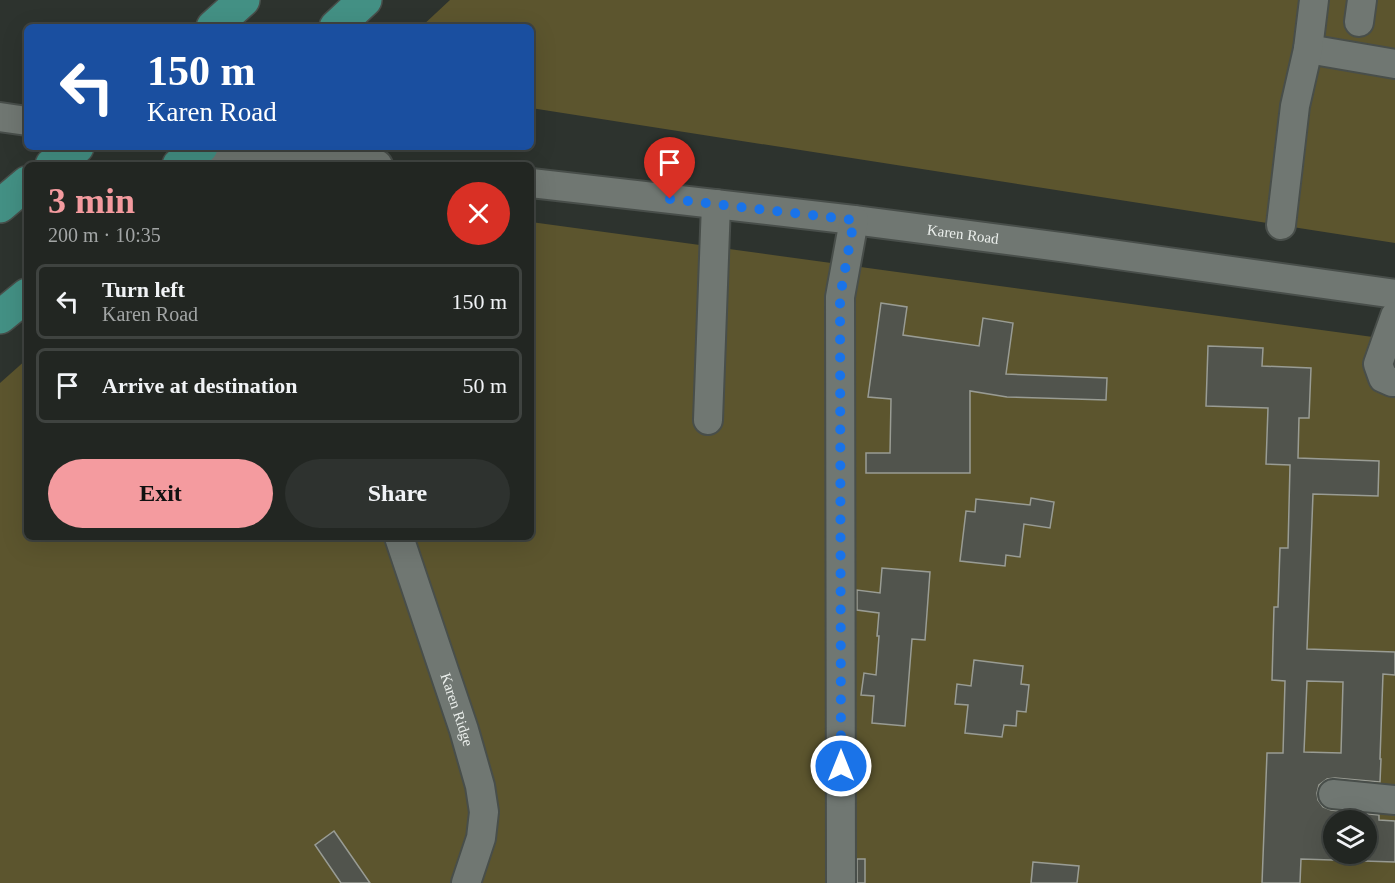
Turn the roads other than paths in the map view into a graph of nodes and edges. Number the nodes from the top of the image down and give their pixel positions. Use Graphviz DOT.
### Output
graph roads {
  1 [pos="243,0"];
  2 [pos="365,0"];
  3 [pos="1298,0"];
  4 [pos="1314,0"];
  5 [pos="216,24"];
  6 [pos="339,24"];
  7 [pos="1308,49"];
  8 [pos="1395,64"];
  9 [pos="0,117"];
  10 [pos="24,121"];
  11 [pos="73,150"];
  12 [pos="192,154"];
  13 [pos="295,160"];
  14 [pos="55,162"];
  15 [pos="328,162"];
  16 [pos="534,183"];
  17 [pos="24,186"];
  18 [pos="716,204"];
  19 [pos="0,206"];
  20 [pos="854,220"];
  21 [pos="1281,225"];
  22 [pos="1395,294"];
  23 [pos="24,297"];
  24 [pos="1395,316"];
  25 [pos="0,318"];
  26 [pos="1395,382"];
  27 [pos="708,420"];
  28 [pos="400,540"];
  29 [pos="1332,794"];
  30 [pos="1395,800"];
  31 [pos="466,883"];
  32 [pos="841,883"];
  1 -- 5 [label="main road"];
  2 -- 6 [label="main road"];
  3 -- 7 [label="street"];
  4 -- 7 [label="street"];
  7 -- 8 [label="street"];
  7 -- 21 [label="street"];
  9 -- 10 [label="street"];
  11 -- 14 [label="main road"];
  12 -- 13 [label="street"];
  13 -- 15 [label="street"];
  16 -- 18 [label="street, Karen Road"];
  17 -- 19 [label="main road"];
  18 -- 20 [label="street, Karen Road"];
  18 -- 27 [label="street"];
  20 -- 22 [label="street, Karen Road"];
  20 -- 32 [label="street"];
  23 -- 25 [label="main road"];
  24 -- 26 [label="street"];
  28 -- 31 [label="street, Karen Ridge"];
  29 -- 30 [label="street"];
}
